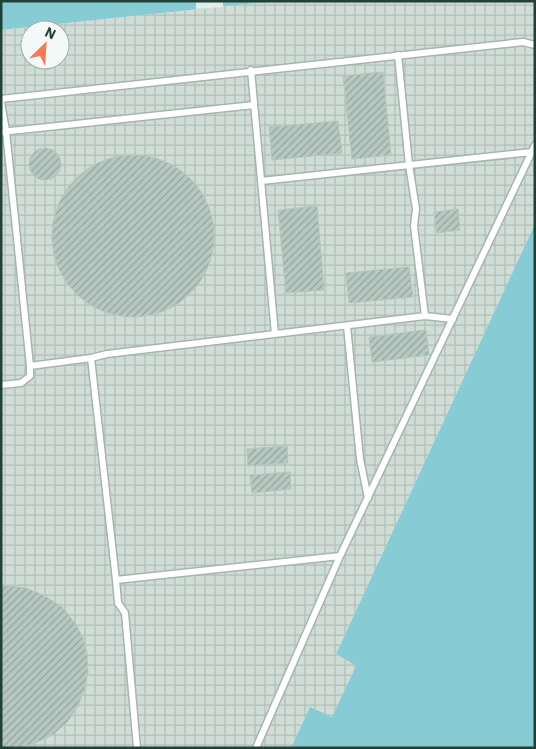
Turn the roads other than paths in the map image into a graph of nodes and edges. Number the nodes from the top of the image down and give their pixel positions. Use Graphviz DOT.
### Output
graph roads {
  1 [pos="535,45"];
  2 [pos="398,55"];
  3 [pos="251,70"];
  4 [pos="1,100"];
  5 [pos="254,105"];
  6 [pos="4,132"];
  7 [pos="533,148"];
  8 [pos="409,165"];
  9 [pos="261,181"];
  10 [pos="425,316"];
  11 [pos="453,319"];
  12 [pos="347,326"];
  13 [pos="275,334"];
  14 [pos="91,358"];
  15 [pos="30,366"];
  16 [pos="1,385"];
  17 [pos="368,498"];
  18 [pos="340,556"];
  19 [pos="116,580"];
  20 [pos="137,748"];
  21 [pos="256,748"];
  1 -- 2 [label="lane"];
  2 -- 3 [label="lane"];
  2 -- 8 [label="lane"];
  3 -- 4 [label="lane"];
  3 -- 5 [label="lane"];
  4 -- 6 [label="lane"];
  5 -- 6 [label="lane"];
  5 -- 9 [label="lane"];
  6 -- 15 [label="lane"];
  7 -- 8 [label="lane"];
  7 -- 11 [label="lane"];
  8 -- 9 [label="lane"];
  8 -- 10 [label="lane"];
  9 -- 13 [label="lane"];
  10 -- 11 [label="lane"];
  10 -- 12 [label="lane"];
  11 -- 17 [label="lane"];
  12 -- 13 [label="lane"];
  12 -- 17 [label="lane"];
  13 -- 14 [label="lane"];
  14 -- 15 [label="lane"];
  14 -- 19 [label="lane"];
  15 -- 16 [label="lane"];
  17 -- 18 [label="lane"];
  18 -- 19 [label="lane"];
  18 -- 21 [label="lane"];
  19 -- 20 [label="lane"];
}
